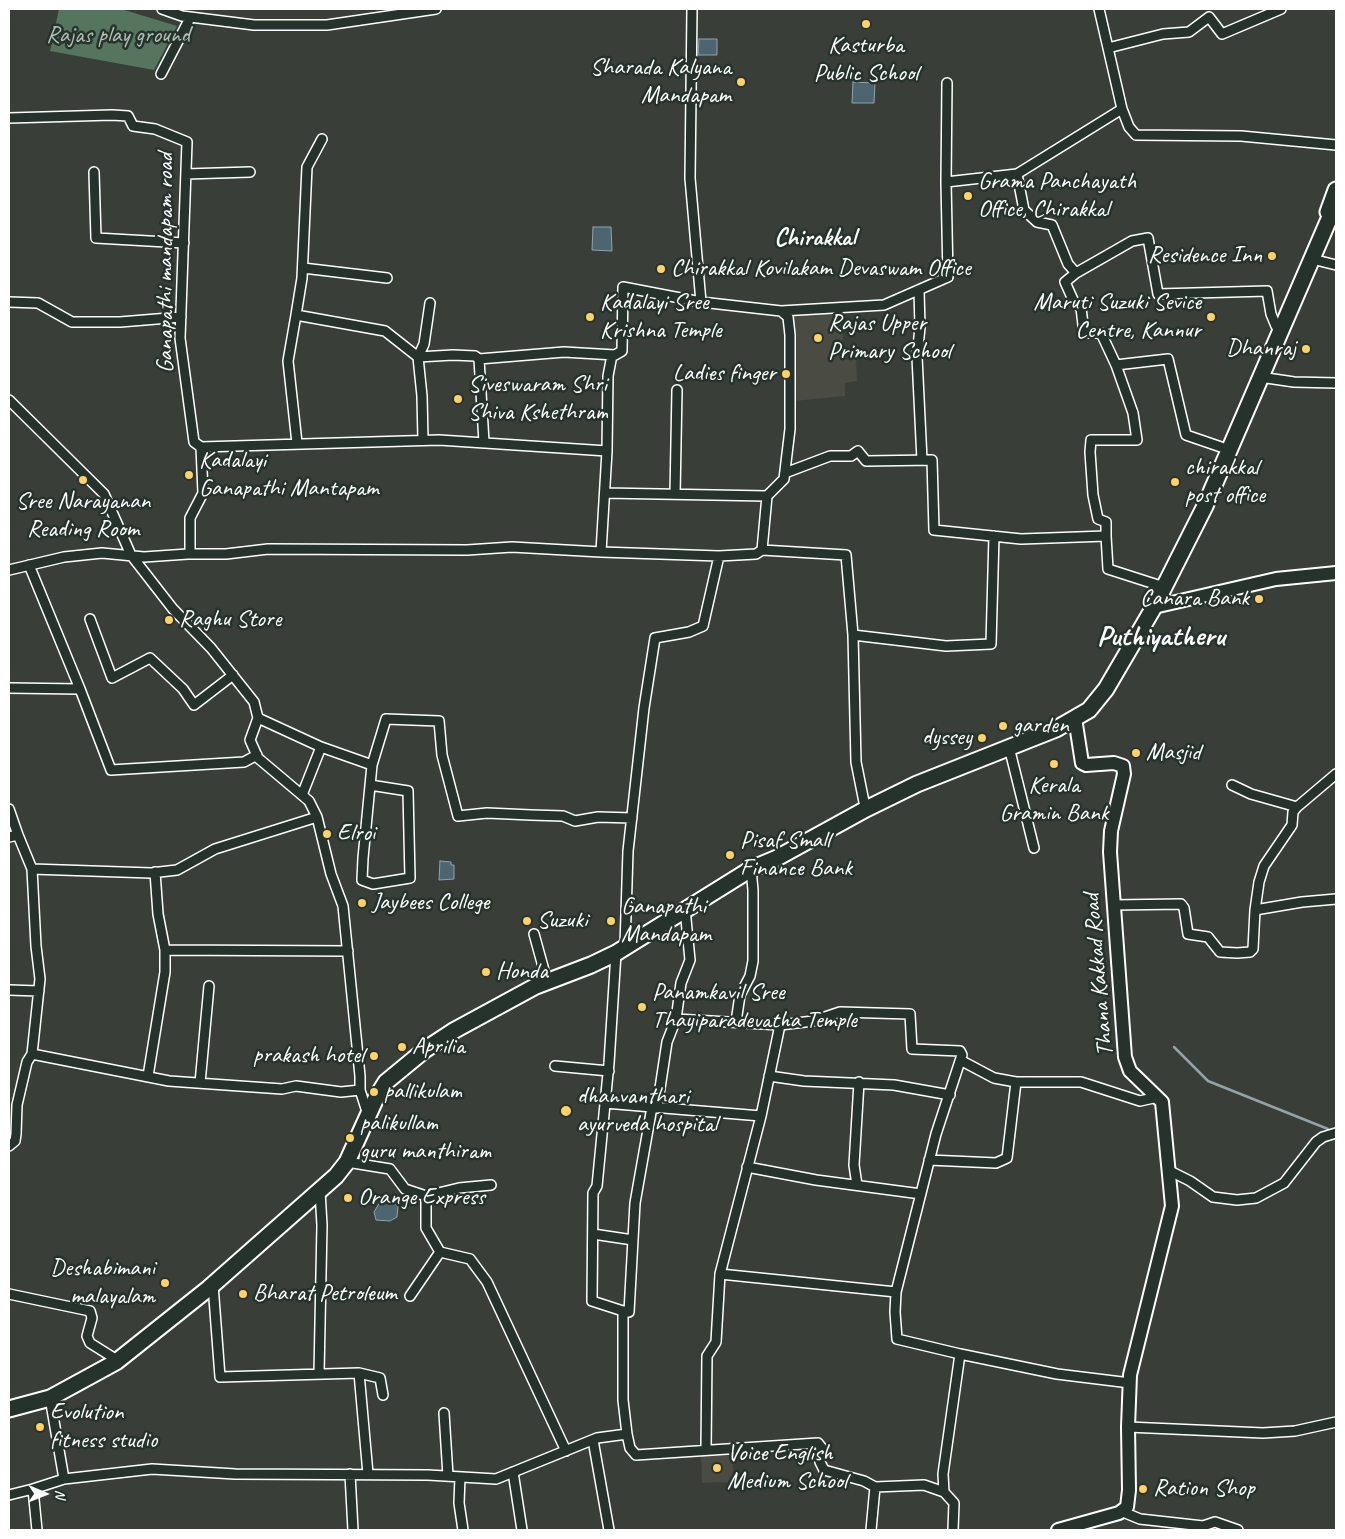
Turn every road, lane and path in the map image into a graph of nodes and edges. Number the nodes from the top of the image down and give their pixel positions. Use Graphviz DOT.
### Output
graph roads {
  1 [pos="162,9"];
  2 [pos="436,9"];
  3 [pos="692,9"];
  4 [pos="1098,9"];
  5 [pos="1281,9"];
  6 [pos="190,18"];
  7 [pos="1108,48"];
  8 [pos="160,74"];
  9 [pos="947,83"];
  10 [pos="1122,109"];
  11 [pos="9,118"];
  12 [pos="322,140"];
  13 [pos="1336,146"];
  14 [pos="94,172"];
  15 [pos="250,172"];
  16 [pos="186,174"];
  17 [pos="1017,174"];
  18 [pos="946,182"];
  19 [pos="1336,190"];
  20 [pos="1336,203"];
  21 [pos="184,243"];
  22 [pos="1312,259"];
  23 [pos="1336,265"];
  24 [pos="303,268"];
  25 [pos="1076,273"];
  26 [pos="387,278"];
  27 [pos="919,291"];
  28 [pos="9,302"];
  29 [pos="701,302"];
  30 [pos="430,303"];
  31 [pos="781,311"];
  32 [pos="296,315"];
  33 [pos="181,317"];
  34 [pos="1279,328"];
  35 [pos="612,355"];
  36 [pos="418,357"];
  37 [pos="479,359"];
  38 [pos="1116,365"];
  39 [pos="1260,377"];
  40 [pos="1336,383"];
  41 [pos="677,390"];
  42 [pos="9,401"];
  43 [pos="423,440"];
  44 [pos="484,442"];
  45 [pos="297,443"];
  46 [pos="201,447"];
  47 [pos="1224,448"];
  48 [pos="607,451"];
  49 [pos="922,460"];
  50 [pos="785,474"];
  51 [pos="604,493"];
  52 [pos="675,494"];
  53 [pos="767,496"];
  54 [pos="994,536"];
  55 [pos="1106,536"];
  56 [pos="762,550"];
  57 [pos="601,552"];
  58 [pos="190,554"];
  59 [pos="130,555"];
  60 [pos="719,556"];
  61 [pos="29,565"];
  62 [pos="9,570"];
  63 [pos="1336,574"];
  64 [pos="1160,586"];
  65 [pos="1154,607"];
  66 [pos="90,619"];
  67 [pos="853,635"];
  68 [pos="233,675"];
  69 [pos="9,688"];
  70 [pos="80,689"];
  71 [pos="1077,717"];
  72 [pos="258,718"];
  73 [pos="321,747"];
  74 [pos="1009,747"];
  75 [pos="257,755"];
  76 [pos="372,765"];
  77 [pos="1336,774"];
  78 [pos="370,785"];
  79 [pos="1232,785"];
  80 [pos="302,795"];
  81 [pos="865,806"];
  82 [pos="1297,807"];
  83 [pos="9,809"];
  84 [pos="316,817"];
  85 [pos="632,818"];
  86 [pos="13,836"];
  87 [pos="1034,848"];
  88 [pos="753,868"];
  89 [pos="32,869"];
  90 [pos="155,872"];
  91 [pos="1336,899"];
  92 [pos="1114,904"];
  93 [pos="685,909"];
  94 [pos="1255,910"];
  95 [pos="534,934"];
  96 [pos="165,950"];
  97 [pos="620,950"];
  98 [pos="348,952"];
  99 [pos="547,981"];
  100 [pos="209,986"];
  101 [pos="9,990"];
  102 [pos="39,991"];
  103 [pos="676,1019"];
  104 [pos="736,1022"];
  105 [pos="780,1024"];
  106 [pos="32,1054"];
  107 [pos="962,1061"];
  108 [pos="555,1066"];
  109 [pos="609,1071"];
  110 [pos="148,1076"];
  111 [pos="769,1076"];
  112 [pos="859,1082"];
  113 [pos="1016,1082"];
  114 [pos="200,1083"];
  115 [pos="360,1090"];
  116 [pos="950,1095"];
  117 [pos="1158,1097"];
  118 [pos="605,1103"];
  119 [pos="655,1107"];
  120 [pos="368,1116"];
  121 [pos="761,1116"];
  122 [pos="1336,1133"];
  123 [pos="9,1146"];
  124 [pos="929,1160"];
  125 [pos="347,1162"];
  126 [pos="748,1167"];
  127 [pos="1168,1170"];
  128 [pos="491,1185"];
  129 [pos="857,1185"];
  130 [pos="320,1191"];
  131 [pos="921,1194"];
  132 [pos="426,1196"];
  133 [pos="593,1234"];
  134 [pos="633,1240"];
  135 [pos="440,1252"];
  136 [pos="720,1274"];
  137 [pos="212,1285"];
  138 [pos="896,1292"];
  139 [pos="9,1294"];
  140 [pos="410,1296"];
  141 [pos="623,1311"];
  142 [pos="960,1354"];
  143 [pos="116,1362"];
  144 [pos="319,1373"];
  145 [pos="360,1374"];
  146 [pos="1130,1383"];
  147 [pos="383,1395"];
  148 [pos="50,1398"];
  149 [pos="9,1409"];
  150 [pos="444,1413"];
  151 [pos="1336,1422"];
  152 [pos="1128,1427"];
  153 [pos="627,1434"];
  154 [pos="592,1440"];
  155 [pos="706,1449"];
  156 [pos="566,1451"];
  157 [pos="514,1472"];
  158 [pos="350,1474"];
  159 [pos="368,1474"];
  160 [pos="448,1476"];
  161 [pos="460,1477"];
  162 [pos="64,1479"];
  163 [pos="875,1487"];
  164 [pos="33,1489"];
  165 [pos="944,1492"];
  166 [pos="9,1495"];
  167 [pos="1123,1512"];
  168 [pos="37,1530"];
  169 [pos="352,1530"];
  170 [pos="463,1530"];
  171 [pos="522,1530"];
  172 [pos="609,1530"];
  173 [pos="871,1530"];
  174 [pos="953,1530"];
  175 [pos="1058,1530"];
  176 [pos="1238,1530"];
  1 -- 6 [label="street"];
  2 -- 6 [label="street"];
  3 -- 29 [label="street"];
  4 -- 7 [label="street"];
  5 -- 7 [label="street"];
  6 -- 8 [label="street"];
  7 -- 10 [label="street"];
  9 -- 18 [label="street"];
  10 -- 13 [label="street"];
  10 -- 17 [label="street"];
  11 -- 16 [label="street, Ganapathi mandapam road"];
  12 -- 24 [label="street"];
  14 -- 21 [label="street"];
  15 -- 16 [label="street"];
  16 -- 21 [label="street, Ganapathi mandapam road"];
  17 -- 18 [label="street"];
  17 -- 25 [label="street"];
  18 -- 27 [label="street"];
  19 -- 34 [label="highway"];
  20 -- 22 [label="highway"];
  21 -- 33 [label="street, Ganapathi mandapam road"];
  22 -- 23 [label="street"];
  22 -- 34 [label="highway"];
  24 -- 26 [label="street"];
  24 -- 32 [label="street"];
  25 -- 34 [label="street"];
  25 -- 38 [label="street"];
  27 -- 31 [label="street"];
  27 -- 49 [label="street"];
  28 -- 33 [label="street"];
  29 -- 31 [label="street"];
  29 -- 35 [label="street"];
  30 -- 36 [label="street"];
  31 -- 50 [label="street"];
  32 -- 36 [label="street"];
  32 -- 45 [label="street"];
  33 -- 46 [label="street, Ganapathi mandapam road"];
  34 -- 39 [label="highway"];
  34 -- 47 [label="highway"];
  35 -- 37 [label="street"];
  35 -- 48 [label="street"];
  36 -- 37 [label="street"];
  36 -- 43 [label="street"];
  37 -- 44 [label="street"];
  38 -- 47 [label="street"];
  38 -- 55 [label="street"];
  39 -- 40 [label="street"];
  39 -- 47 [label="highway"];
  41 -- 52 [label="street"];
  42 -- 59 [label="street"];
  43 -- 44 [label="street"];
  43 -- 45 [label="street"];
  44 -- 48 [label="street"];
  45 -- 46 [label="street"];
  46 -- 58 [label="street"];
  47 -- 64 [label="highway"];
  48 -- 51 [label="street"];
  49 -- 50 [label="street"];
  49 -- 54 [label="street"];
  50 -- 53 [label="street"];
  51 -- 52 [label="street"];
  51 -- 57 [label="street"];
  52 -- 53 [label="street"];
  53 -- 56 [label="street"];
  54 -- 55 [label="street"];
  54 -- 67 [label="street"];
  55 -- 64 [label="street"];
  56 -- 60 [label="street"];
  56 -- 67 [label="street"];
  57 -- 58 [label="street"];
  57 -- 60 [label="street"];
  58 -- 59 [label="street"];
  59 -- 61 [label="street"];
  59 -- 68 [label="street"];
  60 -- 85 [label="street"];
  61 -- 62 [label="street"];
  61 -- 70 [label="street"];
  63 -- 65 [label="main road"];
  64 -- 65 [label="highway"];
  64 -- 71 [label="highway"];
  65 -- 71 [label="highway"];
  66 -- 68 [label="street"];
  67 -- 81 [label="street"];
  68 -- 72 [label="street"];
  69 -- 70 [label="street"];
  70 -- 75 [label="street"];
  71 -- 74 [label="highway"];
  71 -- 81 [label="highway"];
  71 -- 92 [label="main road, Thana Kakkad Road"];
  72 -- 73 [label="street"];
  72 -- 75 [label="street"];
  73 -- 76 [label="street"];
  73 -- 80 [label="street"];
  74 -- 81 [label="highway"];
  74 -- 87 [label="street"];
  75 -- 80 [label="street"];
  76 -- 78 [label="street"];
  76 -- 85 [label="street"];
  77 -- 82 [label="street"];
  78 -- 78 [label="street"];
  79 -- 82 [label="street"];
  80 -- 84 [label="street"];
  81 -- 88 [label="highway"];
  82 -- 94 [label="street"];
  83 -- 86 [label="street"];
  84 -- 90 [label="street"];
  84 -- 98 [label="street"];
  85 -- 97 [label="street"];
  86 -- 89 [label="street"];
  88 -- 93 [label="highway"];
  88 -- 104 [label="street"];
  89 -- 90 [label="street"];
  89 -- 102 [label="street"];
  90 -- 96 [label="street"];
  91 -- 94 [label="street"];
  92 -- 94 [label="street"];
  92 -- 117 [label="main road, Thana Kakkad Road"];
  93 -- 97 [label="highway"];
  93 -- 103 [label="street"];
  95 -- 99 [label="street"];
  96 -- 98 [label="street"];
  96 -- 110 [label="street"];
  97 -- 99 [label="highway"];
  97 -- 109 [label="street"];
  98 -- 115 [label="street"];
  99 -- 120 [label="highway"];
  100 -- 114 [label="street"];
  101 -- 102 [label="street"];
  102 -- 106 [label="street"];
  103 -- 104 [label="street"];
  103 -- 119 [label="street"];
  104 -- 105 [label="street"];
  105 -- 107 [label="street"];
  105 -- 111 [label="street"];
  106 -- 110 [label="street"];
  106 -- 123 [label="street"];
  107 -- 113 [label="street"];
  107 -- 116 [label="street"];
  108 -- 109 [label="street"];
  109 -- 118 [label="street"];
  110 -- 114 [label="street"];
  111 -- 112 [label="street"];
  111 -- 121 [label="street"];
  112 -- 116 [label="street"];
  112 -- 129 [label="street"];
  113 -- 117 [label="street"];
  113 -- 124 [label="street"];
  114 -- 115 [label="street"];
  115 -- 120 [label="street"];
  116 -- 124 [label="street"];
  117 -- 127 [label="main road"];
  118 -- 119 [label="street"];
  118 -- 133 [label="street"];
  119 -- 121 [label="street"];
  119 -- 134 [label="street"];
  120 -- 125 [label="highway"];
  121 -- 126 [label="street"];
  122 -- 127 [label="street"];
  124 -- 131 [label="street"];
  125 -- 130 [label="highway"];
  125 -- 132 [label="street"];
  126 -- 129 [label="street"];
  126 -- 136 [label="street"];
  127 -- 146 [label="main road"];
  128 -- 132 [label="street"];
  129 -- 131 [label="street"];
  130 -- 137 [label="highway"];
  130 -- 144 [label="street"];
  131 -- 138 [label="street"];
  132 -- 135 [label="street"];
  133 -- 134 [label="street"];
  133 -- 141 [label="street"];
  134 -- 141 [label="street"];
  135 -- 140 [label="street"];
  135 -- 156 [label="street"];
  136 -- 138 [label="street"];
  136 -- 155 [label="street"];
  137 -- 143 [label="highway"];
  137 -- 144 [label="street"];
  138 -- 142 [label="street"];
  139 -- 143 [label="street"];
  141 -- 153 [label="street"];
  142 -- 146 [label="street"];
  142 -- 165 [label="street"];
  143 -- 148 [label="highway"];
  144 -- 145 [label="street"];
  145 -- 147 [label="street"];
  145 -- 159 [label="street"];
  146 -- 152 [label="main road"];
  148 -- 149 [label="highway"];
  148 -- 162 [label="street"];
  150 -- 160 [label="street"];
  151 -- 152 [label="street"];
  152 -- 167 [label="main road"];
  153 -- 154 [label="street"];
  153 -- 155 [label="street"];
  154 -- 156 [label="street"];
  154 -- 172 [label="street"];
  155 -- 163 [label="street"];
  156 -- 157 [label="street"];
  157 -- 161 [label="street"];
  157 -- 171 [label="street"];
  158 -- 159 [label="street"];
  158 -- 162 [label="street"];
  158 -- 169 [label="street"];
  159 -- 160 [label="street"];
  160 -- 161 [label="street"];
  161 -- 170 [label="street"];
  162 -- 164 [label="street"];
  163 -- 165 [label="street"];
  163 -- 173 [label="street"];
  164 -- 166 [label="street"];
  164 -- 168 [label="street"];
  165 -- 174 [label="street"];
  167 -- 175 [label="main road"];
  167 -- 176 [label="street"];
}
